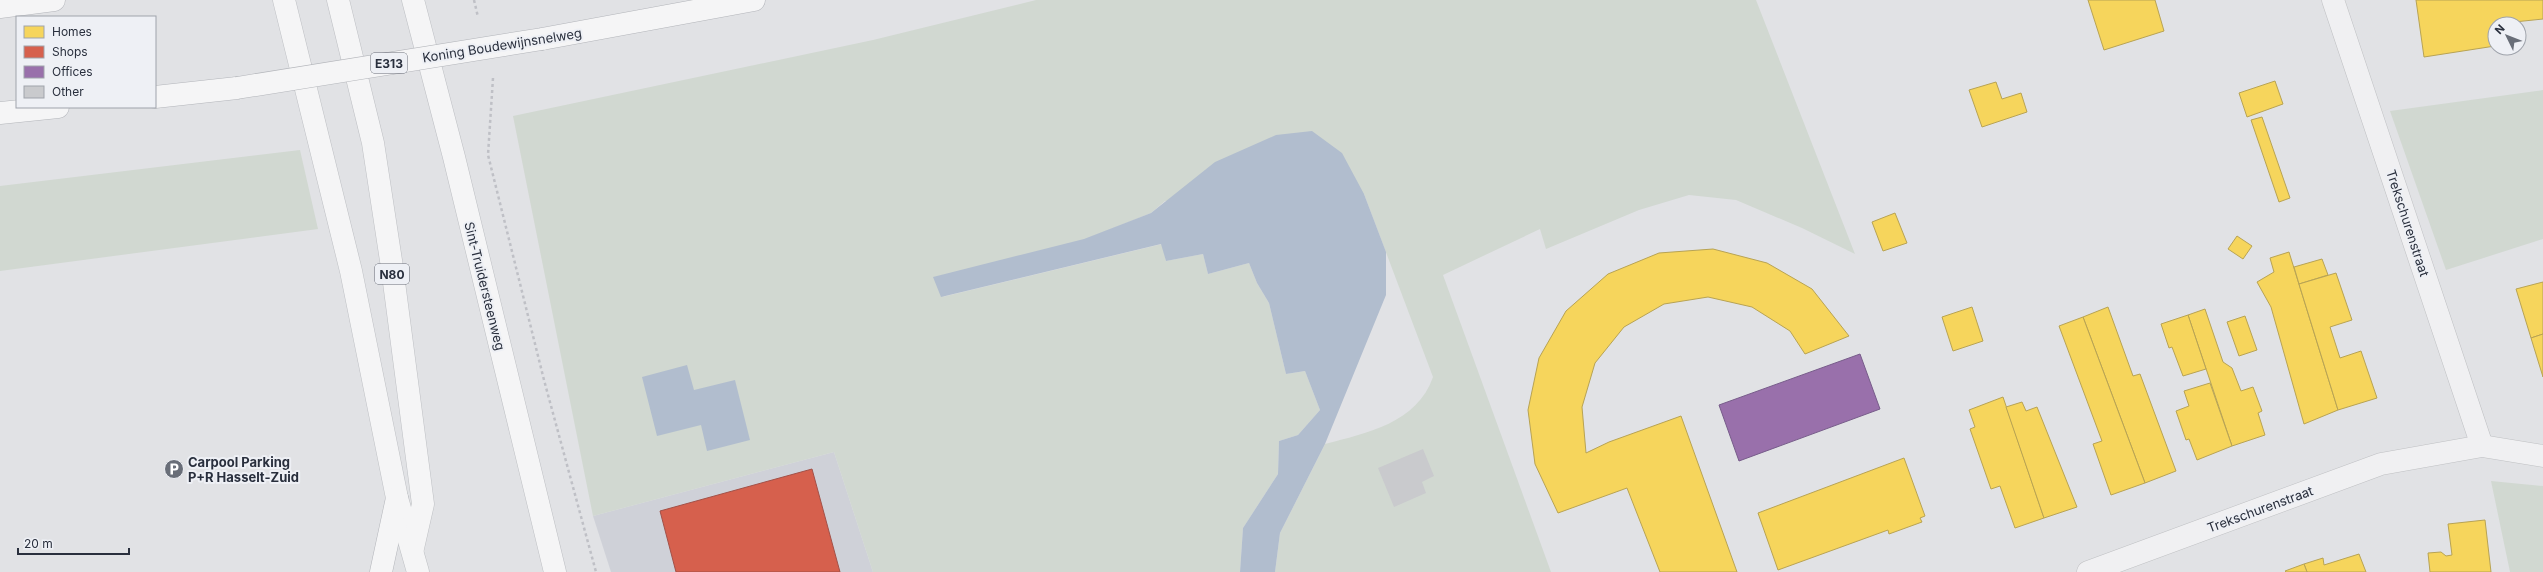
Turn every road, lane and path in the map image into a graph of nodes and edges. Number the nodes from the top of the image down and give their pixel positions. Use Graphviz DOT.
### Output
graph roads {
  1 [pos="54,0"];
  2 [pos="284,0"];
  3 [pos="338,0"];
  4 [pos="413,0"];
  5 [pos="474,0"];
  6 [pos="754,0"];
  7 [pos="2333,0"];
  8 [pos="0,7"];
  9 [pos="480,22"];
  10 [pos="493,74"];
  11 [pos="156,97"];
  12 [pos="48,108"];
  13 [pos="0,113"];
  14 [pos="2482,446"];
  15 [pos="2543,456"];
  16 [pos="397,498"];
  17 [pos="412,549"];
  18 [pos="381,572"];
  19 [pos="418,572"];
  20 [pos="555,572"];
  21 [pos="596,572"];
  22 [pos="2088,572"];
  1 -- 8 [label="main road"];
  2 -- 16 [label="main road, N80"];
  3 -- 17 [label="main road, N80"];
  4 -- 20 [label="main road, Sint-Truidersteenweg"];
  5 -- 9 [label="path"];
  6 -- 11 [label="main road, Koning Boudewijnsnelweg / E313, bridge"];
  7 -- 14 [label="street, Trekschurenstraat"];
  10 -- 21 [label="path"];
  12 -- 13 [label="main road"];
  14 -- 15 [label="street, Trekschurenstraat"];
  14 -- 22 [label="street, Trekschurenstraat"];
  16 -- 17 [label="main road, N80"];
  16 -- 18 [label="main road"];
  17 -- 19 [label="main road, N80"];
}
